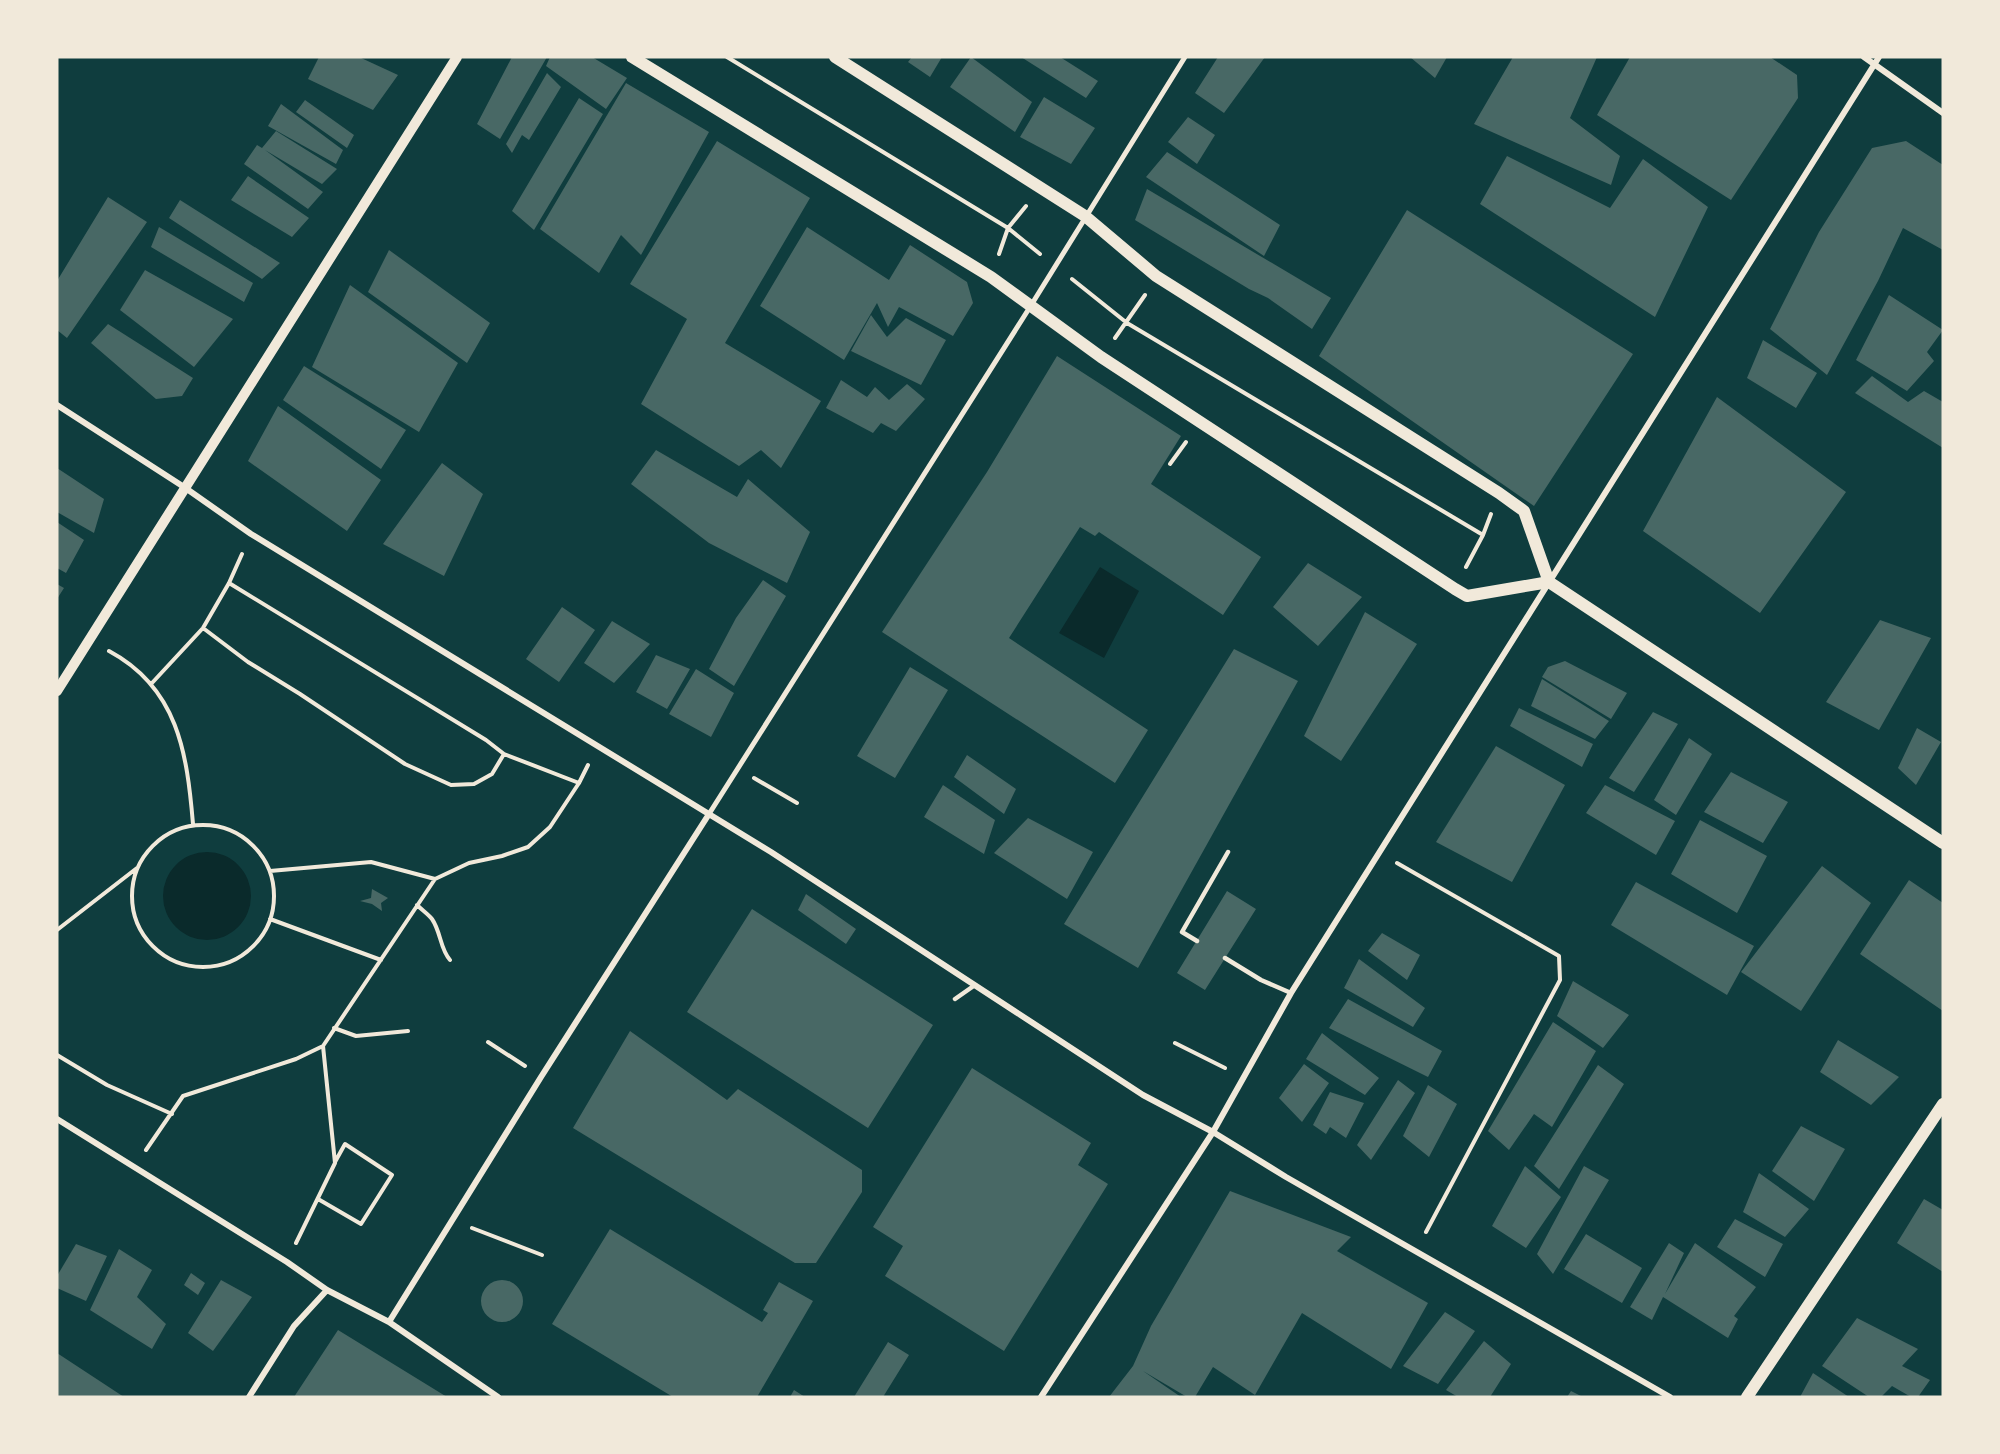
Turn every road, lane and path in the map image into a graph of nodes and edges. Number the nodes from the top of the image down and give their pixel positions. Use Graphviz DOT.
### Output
graph roads {
  1 [pos="457,57"];
  2 [pos="632,57"];
  3 [pos="728,57"];
  4 [pos="835,57"];
  5 [pos="1185,57"];
  6 [pos="1864,57"];
  7 [pos="1879,57"];
  8 [pos="1875,64"];
  9 [pos="1943,113"];
  10 [pos="1041,188"];
  11 [pos="1086,216"];
  12 [pos="1008,228"];
  13 [pos="1156,276"];
  14 [pos="991,277"];
  15 [pos="1030,307"];
  16 [pos="1127,323"];
  17 [pos="1101,357"];
  18 [pos="57,405"];
  19 [pos="184,487"];
  20 [pos="1499,493"];
  21 [pos="251,534"];
  22 [pos="1483,535"];
  23 [pos="1549,582"];
  24 [pos="229,583"];
  25 [pos="1455,589"];
  26 [pos="203,628"];
  27 [pos="118,656"];
  28 [pos="152,682"];
  29 [pos="57,691"];
  30 [pos="504,754"];
  31 [pos="739,769"];
  32 [pos="797,803"];
  33 [pos="709,814"];
  34 [pos="193,825"];
  35 [pos="1943,843"];
  36 [pos="1228,852"];
  37 [pos="1378,853"];
  38 [pos="137,867"];
  39 [pos="270,871"];
  40 [pos="435,879"];
  41 [pos="417,905"];
  42 [pos="270,919"];
  43 [pos="57,930"];
  44 [pos="1197,941"];
  45 [pos="1225,958"];
  46 [pos="381,960"];
  47 [pos="450,960"];
  48 [pos="975,986"];
  49 [pos="1291,993"];
  50 [pos="955,999"];
  51 [pos="334,1028"];
  52 [pos="408,1031"];
  53 [pos="488,1042"];
  54 [pos="1175,1043"];
  55 [pos="323,1046"];
  56 [pos="57,1055"];
  57 [pos="541,1077"];
  58 [pos="1243,1077"];
  59 [pos="1943,1104"];
  60 [pos="172,1114"];
  61 [pos="57,1119"];
  62 [pos="1212,1132"];
  63 [pos="335,1162"];
  64 [pos="133,1168"];
  65 [pos="318,1199"];
  66 [pos="452,1220"];
  67 [pos="1416,1252"];
  68 [pos="543,1255"];
  69 [pos="287,1262"];
  70 [pos="327,1290"];
  71 [pos="388,1322"];
  72 [pos="249,1397"];
  73 [pos="498,1397"];
  74 [pos="1041,1397"];
  75 [pos="1670,1397"];
  76 [pos="1747,1397"];
  1 -- 19 [label="street"];
  2 -- 14 [label="main road"];
  3 -- 12 [label="path"];
  4 -- 10 [label="main road"];
  5 -- 11 [label="street"];
  6 -- 8 [label="street"];
  7 -- 8 [label="street"];
  8 -- 9 [label="street"];
  8 -- 23 [label="street"];
  10 -- 11 [label="main road"];
  10 -- 12 [label="path"];
  11 -- 13 [label="main road"];
  11 -- 15 [label="street"];
  12 -- 14 [label="path"];
  13 -- 16 [label="path"];
  13 -- 20 [label="main road"];
  14 -- 15 [label="main road"];
  15 -- 17 [label="main road"];
  15 -- 31 [label="street"];
  16 -- 17 [label="path"];
  16 -- 22 [label="path"];
  17 -- 25 [label="main road"];
  18 -- 19 [label="street"];
  19 -- 21 [label="street"];
  19 -- 29 [label="street"];
  20 -- 22 [label="path"];
  20 -- 23 [label="main road"];
  21 -- 24 [label="path"];
  21 -- 33 [label="street"];
  22 -- 25 [label="path"];
  23 -- 25 [label="main road"];
  23 -- 35 [label="main road"];
  23 -- 37 [label="street"];
  24 -- 26 [label="path"];
  24 -- 30 [label="path"];
  26 -- 28 [label="path"];
  26 -- 30 [label="path"];
  27 -- 28 [label="path"];
  28 -- 34 [label="path"];
  30 -- 40 [label="path"];
  31 -- 32 [label="path"];
  31 -- 33 [label="street"];
  33 -- 48 [label="street"];
  33 -- 57 [label="street"];
  34 -- 38 [label="path"];
  34 -- 39 [label="path"];
  36 -- 44 [label="lane"];
  37 -- 49 [label="street"];
  37 -- 67 [label="path"];
  38 -- 42 [label="path"];
  38 -- 43 [label="path"];
  39 -- 40 [label="path"];
  39 -- 42 [label="path"];
  40 -- 41 [label="path"];
  41 -- 46 [label="path"];
  41 -- 47 [label="path"];
  42 -- 46 [label="path"];
  45 -- 49 [label="lane"];
  46 -- 51 [label="path"];
  48 -- 50 [label="lane"];
  48 -- 62 [label="street"];
  49 -- 58 [label="street"];
  51 -- 52 [label="path"];
  51 -- 55 [label="path"];
  53 -- 57 [label="path"];
  54 -- 58 [label="path"];
  55 -- 60 [label="path"];
  55 -- 63 [label="path"];
  56 -- 60 [label="path"];
  57 -- 66 [label="street"];
  58 -- 62 [label="street"];
  59 -- 76 [label="main road"];
  60 -- 64 [label="path"];
  61 -- 64 [label="street"];
  62 -- 67 [label="street"];
  62 -- 74 [label="street"];
  63 -- 65 [label="path"];
  63 -- 65 [label="path"];
  64 -- 69 [label="street"];
  65 -- 69 [label="path"];
  66 -- 68 [label="path"];
  66 -- 71 [label="street"];
  67 -- 75 [label="street"];
  69 -- 70 [label="street"];
  70 -- 71 [label="street"];
  70 -- 72 [label="street"];
  71 -- 73 [label="street"];
}
